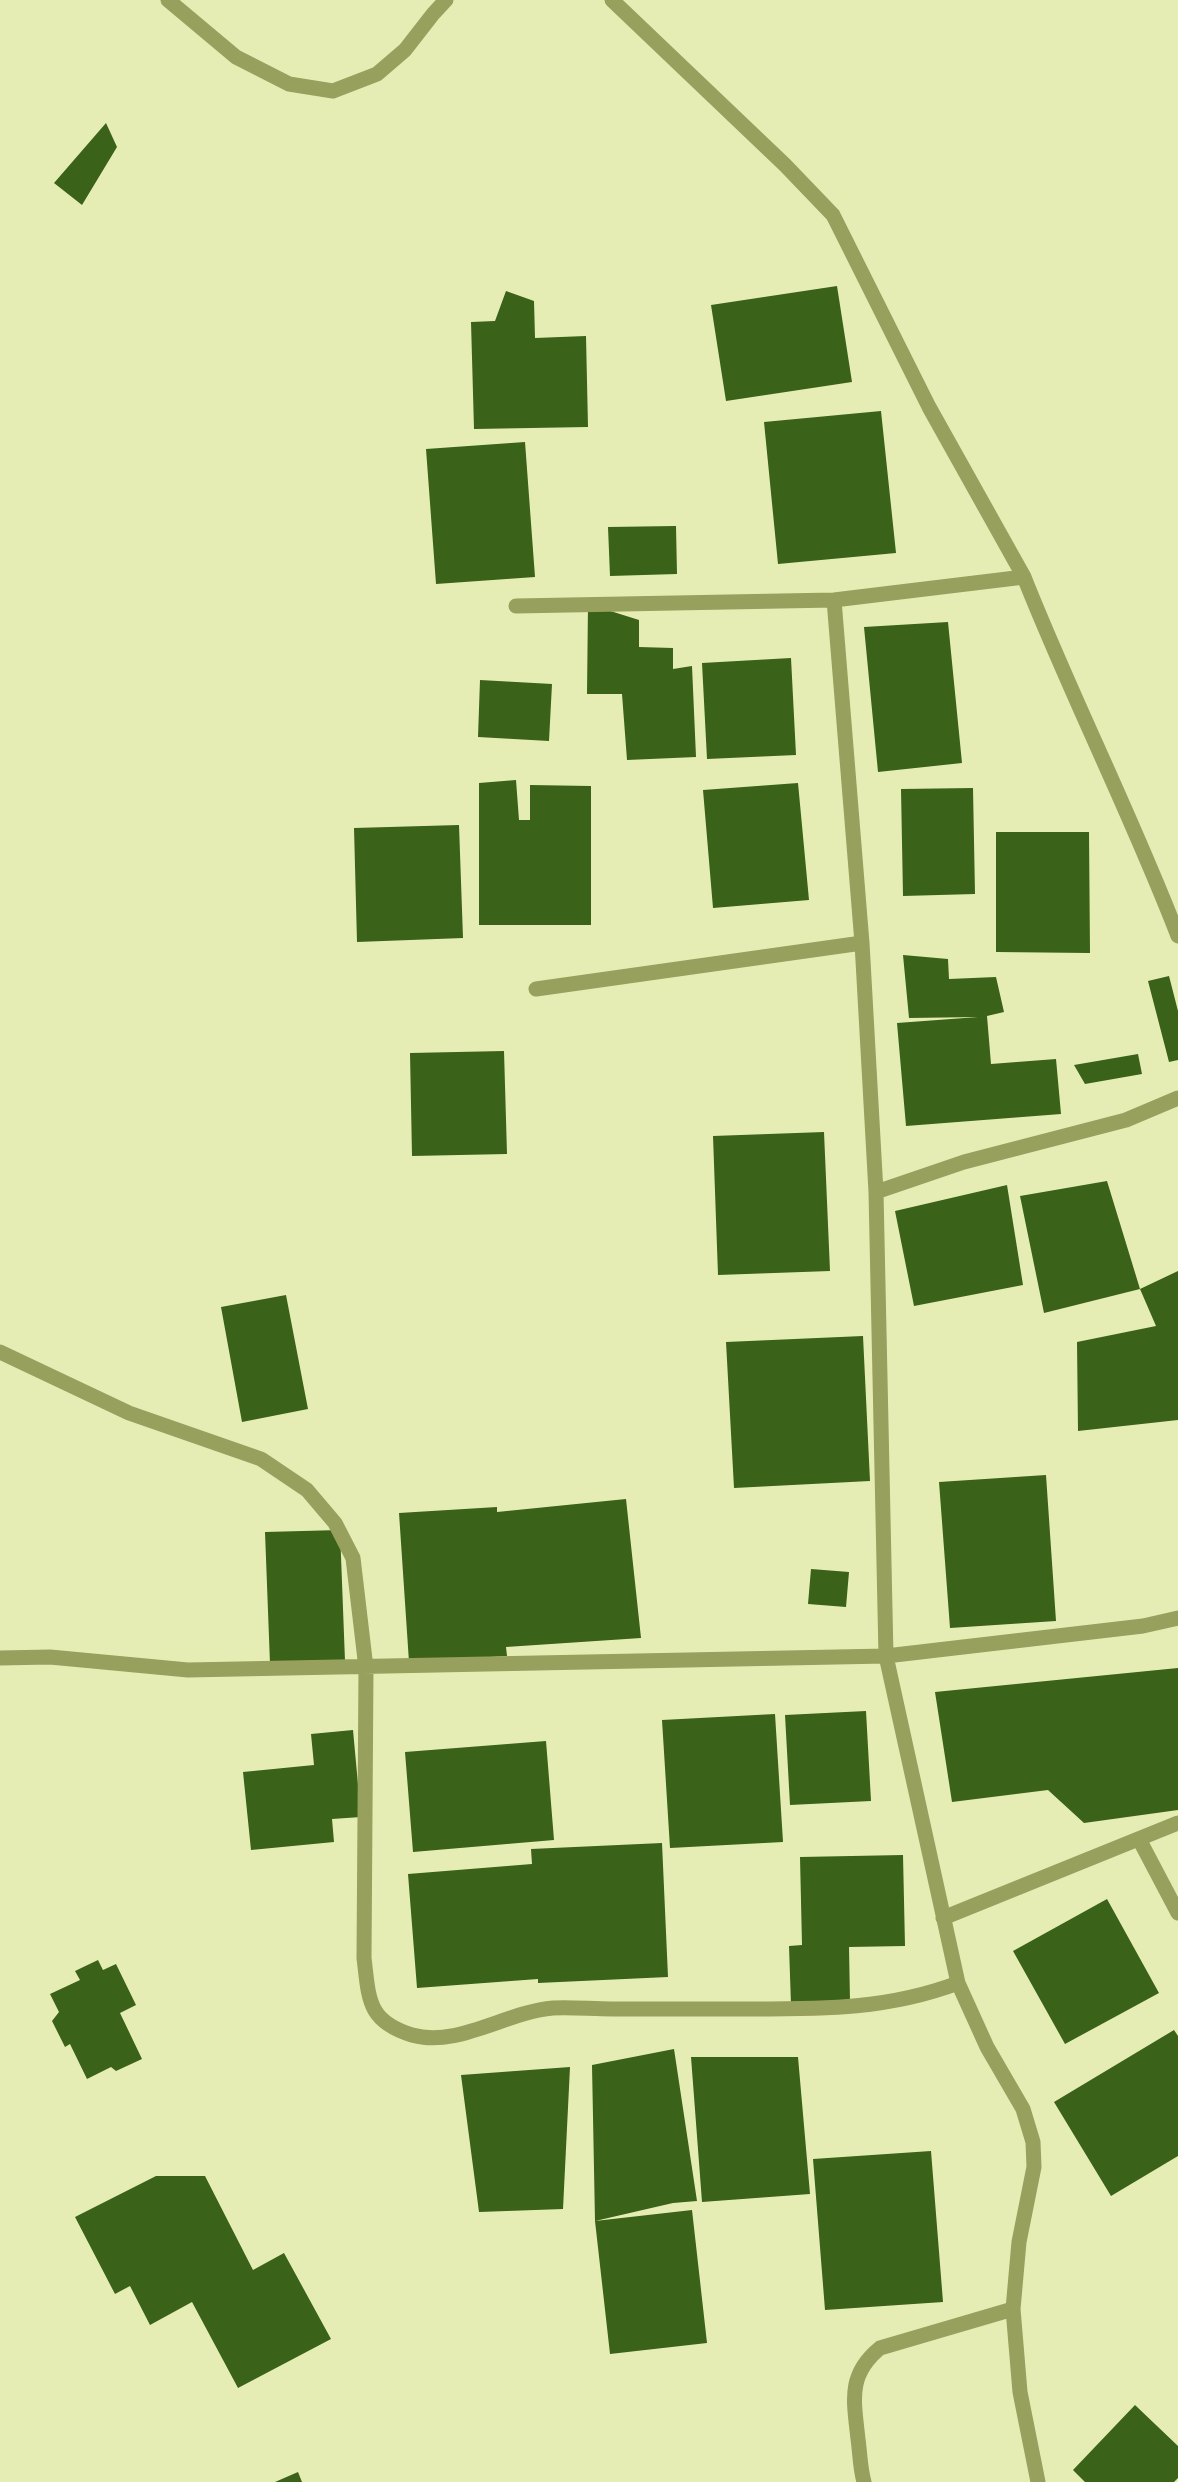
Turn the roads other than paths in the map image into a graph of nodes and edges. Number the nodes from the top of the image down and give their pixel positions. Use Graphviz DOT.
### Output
graph roads {
  1 [pos="168,0"];
  2 [pos="447,0"];
  3 [pos="612,0"];
  4 [pos="1024,577"];
  5 [pos="834,600"];
  6 [pos="516,606"];
  7 [pos="1178,936"];
  8 [pos="862,943"];
  9 [pos="536,989"];
  10 [pos="1178,1098"];
  11 [pos="876,1192"];
  12 [pos="0,1352"];
  13 [pos="1178,1618"];
  14 [pos="886,1656"];
  15 [pos="0,1658"];
  16 [pos="366,1668"];
  17 [pos="1178,1823"];
  18 [pos="1139,1839"];
  19 [pos="1178,1913"];
  20 [pos="943,1918"];
  21 [pos="958,1983"];
  22 [pos="1013,2309"];
  23 [pos="864,2482"];
  24 [pos="1038,2482"];
  1 -- 2 [label="street"];
  3 -- 4 [label="street"];
  4 -- 5 [label="street"];
  4 -- 7 [label="street"];
  5 -- 6 [label="street"];
  5 -- 8 [label="street"];
  8 -- 9 [label="street"];
  8 -- 11 [label="street"];
  10 -- 11 [label="street"];
  11 -- 14 [label="street"];
  12 -- 16 [label="street"];
  13 -- 14 [label="street"];
  14 -- 16 [label="street"];
  14 -- 20 [label="street"];
  15 -- 16 [label="street"];
  16 -- 21 [label="street"];
  17 -- 18 [label="street"];
  18 -- 19 [label="street"];
  18 -- 20 [label="street"];
  20 -- 21 [label="street"];
  21 -- 22 [label="street"];
  22 -- 23 [label="street"];
  22 -- 24 [label="street"];
}
